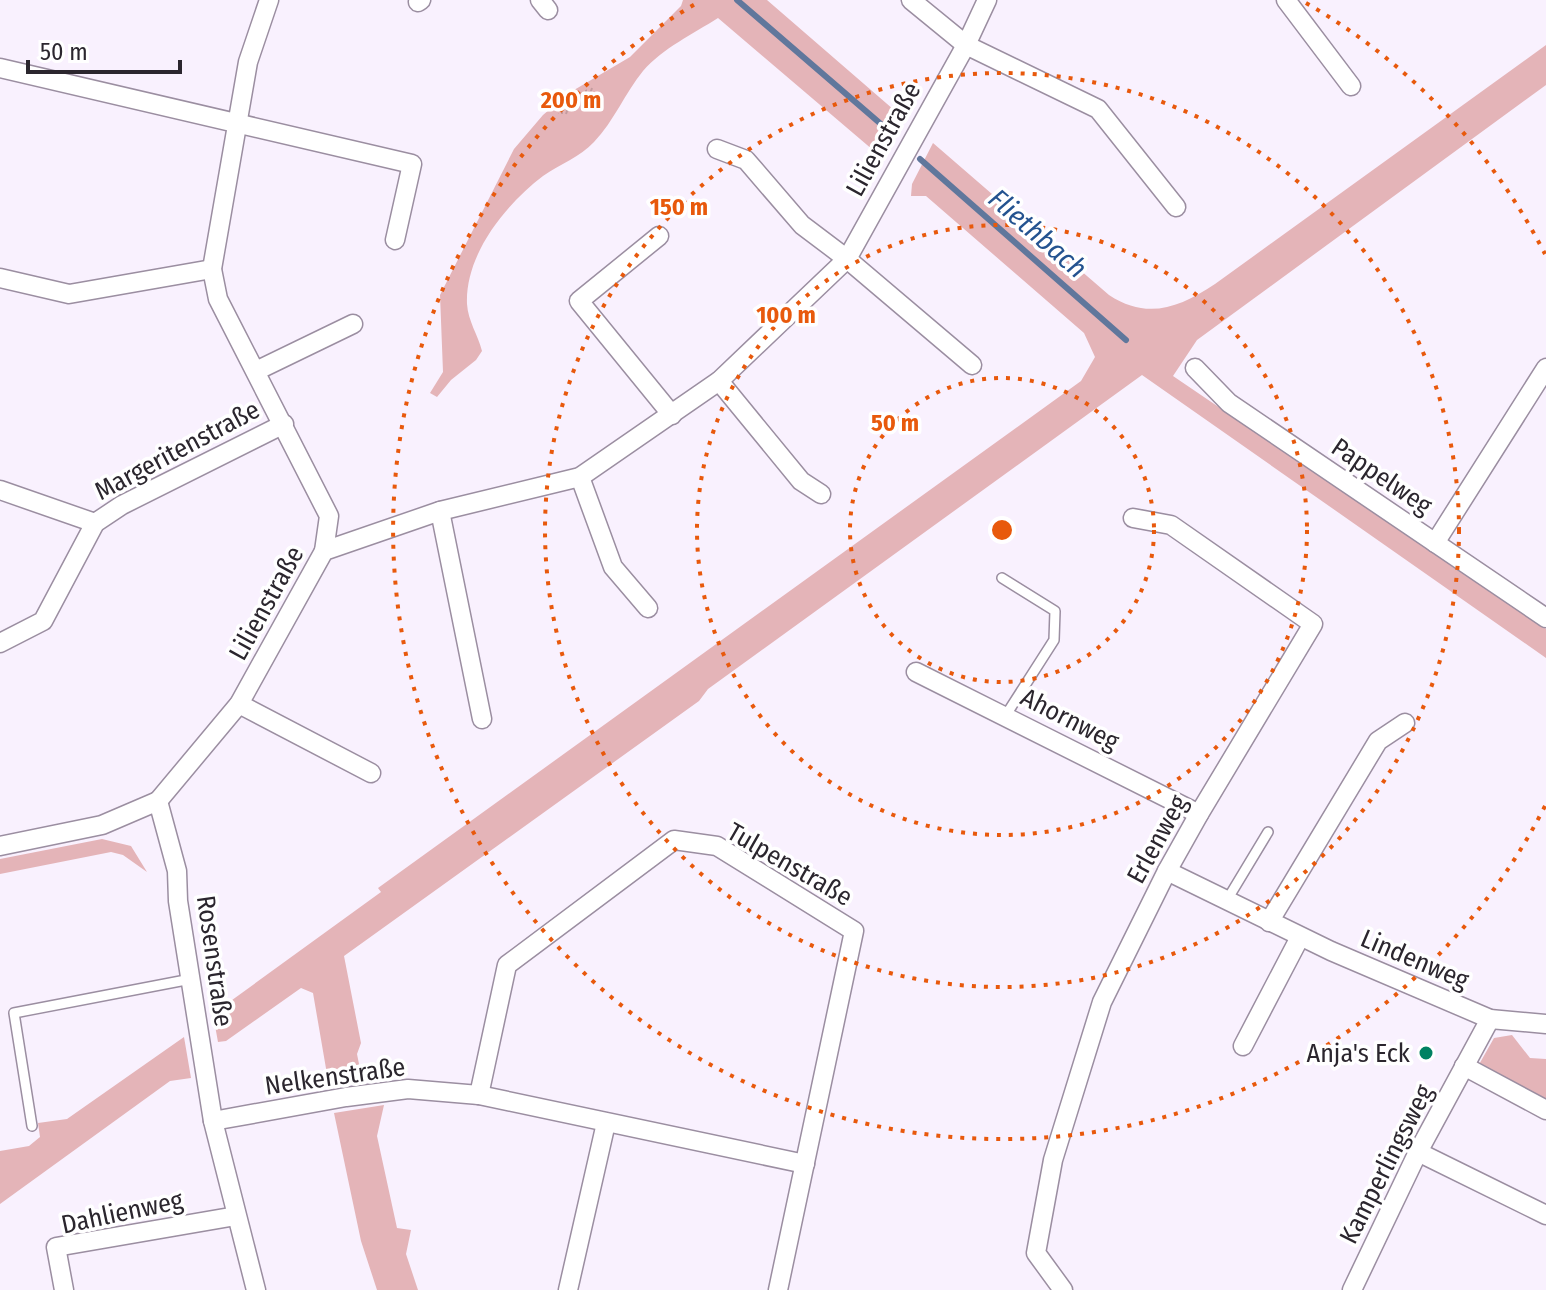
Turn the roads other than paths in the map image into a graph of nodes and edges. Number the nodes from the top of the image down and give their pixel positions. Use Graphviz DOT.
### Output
graph roads {
  1 [pos="269,0"];
  2 [pos="911,0"];
  3 [pos="987,0"];
  4 [pos="1286,0"];
  5 [pos="966,45"];
  6 [pos="0,68"];
  7 [pos="1351,86"];
  8 [pos="238,124"];
  9 [pos="717,149"];
  10 [pos="1176,207"];
  11 [pos="659,236"];
  12 [pos="395,240"];
  13 [pos="847,259"];
  14 [pos="212,269"];
  15 [pos="0,278"];
  16 [pos="353,324"];
  17 [pos="972,365"];
  18 [pos="1195,368"];
  19 [pos="1546,368"];
  20 [pos="256,371"];
  21 [pos="719,381"];
  22 [pos="672,415"];
  23 [pos="284,424"];
  24 [pos="580,477"];
  25 [pos="0,490"];
  26 [pos="821,494"];
  27 [pos="440,511"];
  28 [pos="1133,518"];
  29 [pos="95,523"];
  30 [pos="1435,543"];
  31 [pos="324,551"];
  32 [pos="1002,578"];
  33 [pos="648,608"];
  34 [pos="1546,618"];
  35 [pos="0,643"];
  36 [pos="916,672"];
  37 [pos="239,704"];
  38 [pos="1006,715"];
  39 [pos="482,719"];
  40 [pos="1405,723"];
  41 [pos="371,773"];
  42 [pos="158,801"];
  43 [pos="1199,814"];
  44 [pos="1268,832"];
  45 [pos="0,846"];
  46 [pos="1167,871"];
  47 [pos="1227,900"];
  48 [pos="1269,922"];
  49 [pos="1300,937"];
  50 [pos="191,979"];
  51 [pos="1490,1019"];
  52 [pos="1546,1024"];
  53 [pos="1243,1046"];
  54 [pos="1464,1066"];
  55 [pos="479,1095"];
  56 [pos="1546,1110"];
  57 [pos="213,1121"];
  58 [pos="606,1123"];
  59 [pos="32,1126"];
  60 [pos="1418,1152"];
  61 [pos="805,1164"];
  62 [pos="1546,1215"];
  63 [pos="236,1216"];
  64 [pos="64,1290"];
  65 [pos="256,1290"];
  66 [pos="568,1290"];
  67 [pos="778,1290"];
  68 [pos="1063,1290"];
  69 [pos="1352,1290"];
  1 -- 8 [label="street, Margeritenstraße"];
  2 -- 5 [label="street"];
  3 -- 5 [label="street, Lilienstraße"];
  4 -- 7 [label="street"];
  5 -- 10 [label="street"];
  5 -- 13 [label="street, Lilienstraße"];
  6 -- 8 [label="street"];
  8 -- 12 [label="street"];
  8 -- 14 [label="street, Margeritenstraße"];
  9 -- 13 [label="street"];
  11 -- 22 [label="street"];
  13 -- 17 [label="street"];
  13 -- 21 [label="street, Lilienstraße"];
  14 -- 15 [label="street"];
  14 -- 20 [label="street, Margeritenstraße"];
  16 -- 20 [label="street, Margeritenstraße"];
  18 -- 30 [label="street, Pappelweg"];
  19 -- 30 [label="street"];
  20 -- 23 [label="street, Margeritenstraße"];
  21 -- 22 [label="street, Lilienstraße"];
  21 -- 26 [label="street"];
  22 -- 24 [label="street, Lilienstraße"];
  23 -- 29 [label="street, Margeritenstraße"];
  23 -- 31 [label="street, Margeritenstraße"];
  24 -- 27 [label="street, Lilienstraße"];
  24 -- 33 [label="street"];
  25 -- 29 [label="street, Margeritenstraße"];
  27 -- 31 [label="street, Lilienstraße"];
  27 -- 39 [label="street"];
  28 -- 43 [label="street, Erlenweg"];
  29 -- 35 [label="street, Margeritenstraße"];
  30 -- 34 [label="street, Pappelweg"];
  31 -- 37 [label="street, Lilienstraße"];
  32 -- 38 [label="lane"];
  36 -- 38 [label="street, Ahornweg"];
  37 -- 41 [label="street"];
  37 -- 42 [label="street, Lilienstraße"];
  38 -- 43 [label="street, Ahornweg"];
  40 -- 48 [label="street"];
  42 -- 45 [label="street"];
  42 -- 50 [label="street, Rosenstraße"];
  43 -- 46 [label="street, Erlenweg"];
  44 -- 47 [label="lane"];
  46 -- 47 [label="street, Lindenweg"];
  46 -- 68 [label="street, Erlenweg"];
  47 -- 48 [label="street, Lindenweg"];
  48 -- 49 [label="street, Lindenweg"];
  49 -- 51 [label="street, Lindenweg"];
  49 -- 53 [label="street"];
  50 -- 57 [label="street, Rosenstraße"];
  50 -- 59 [label="lane"];
  51 -- 52 [label="street, Lindenweg"];
  51 -- 54 [label="street, Kamperlingsweg"];
  54 -- 56 [label="street"];
  54 -- 60 [label="street, Kamperlingsweg"];
  55 -- 57 [label="street, Nelkenstraße"];
  55 -- 58 [label="street, Nelkenstraße"];
  55 -- 61 [label="street, Tulpenstraße"];
  57 -- 63 [label="street, Rosenstraße"];
  58 -- 61 [label="street, Nelkenstraße"];
  58 -- 66 [label="street"];
  60 -- 62 [label="street"];
  60 -- 69 [label="street, Kamperlingsweg"];
  61 -- 67 [label="street, Tulpenstraße"];
  63 -- 64 [label="street, Dahlienweg"];
  63 -- 65 [label="street, Rosenstraße"];
}
